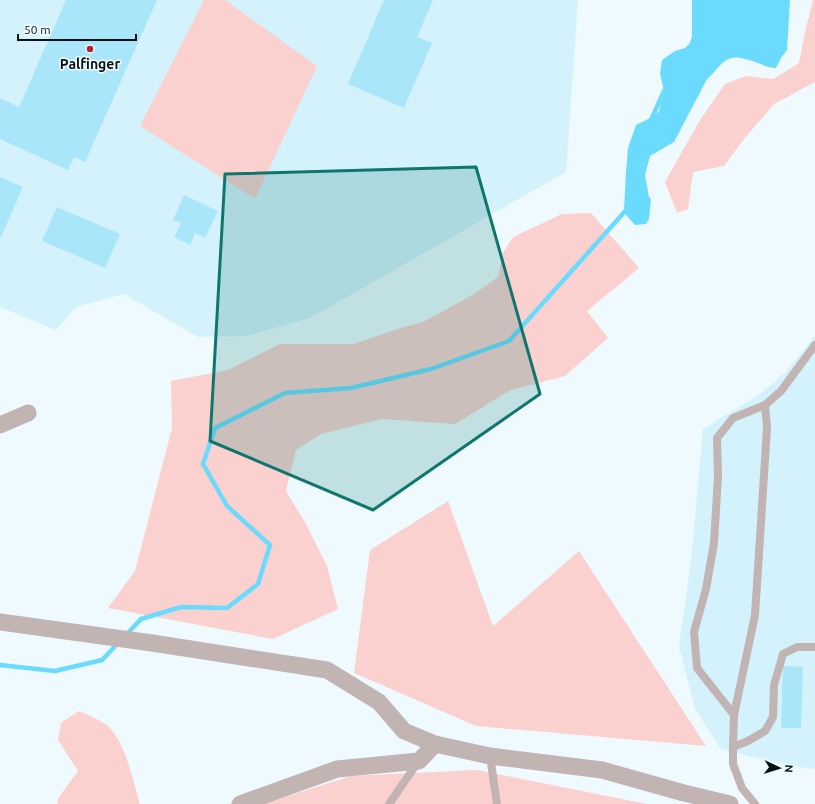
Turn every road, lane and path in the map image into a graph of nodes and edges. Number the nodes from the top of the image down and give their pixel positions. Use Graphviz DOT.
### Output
graph roads {
  1 [pos="815,345"];
  2 [pos="764,405"];
  3 [pos="28,413"];
  4 [pos="0,425"];
  5 [pos="0,622"];
  6 [pos="815,640"];
  7 [pos="815,647"];
  8 [pos="734,715"];
  9 [pos="435,744"];
  10 [pos="733,747"];
  11 [pos="490,756"];
  12 [pos="419,761"];
  13 [pos="691,799"];
  14 [pos="724,803"];
  15 [pos="240,804"];
  16 [pos="389,804"];
  17 [pos="497,804"];
  18 [pos="755,804"];
  1 -- 2 [label="lane"];
  2 -- 8 [label="lane"];
  2 -- 8 [label="lane"];
  3 -- 4 [label="street"];
  5 -- 9 [label="street"];
  6 -- 7 [label="lane"];
  7 -- 10 [label="lane"];
  8 -- 10 [label="lane"];
  9 -- 11 [label="street"];
  9 -- 12 [label="street"];
  10 -- 18 [label="lane"];
  11 -- 13 [label="street"];
  11 -- 17 [label="lane"];
  12 -- 15 [label="street"];
  12 -- 16 [label="lane"];
  13 -- 14 [label="street"];
}
